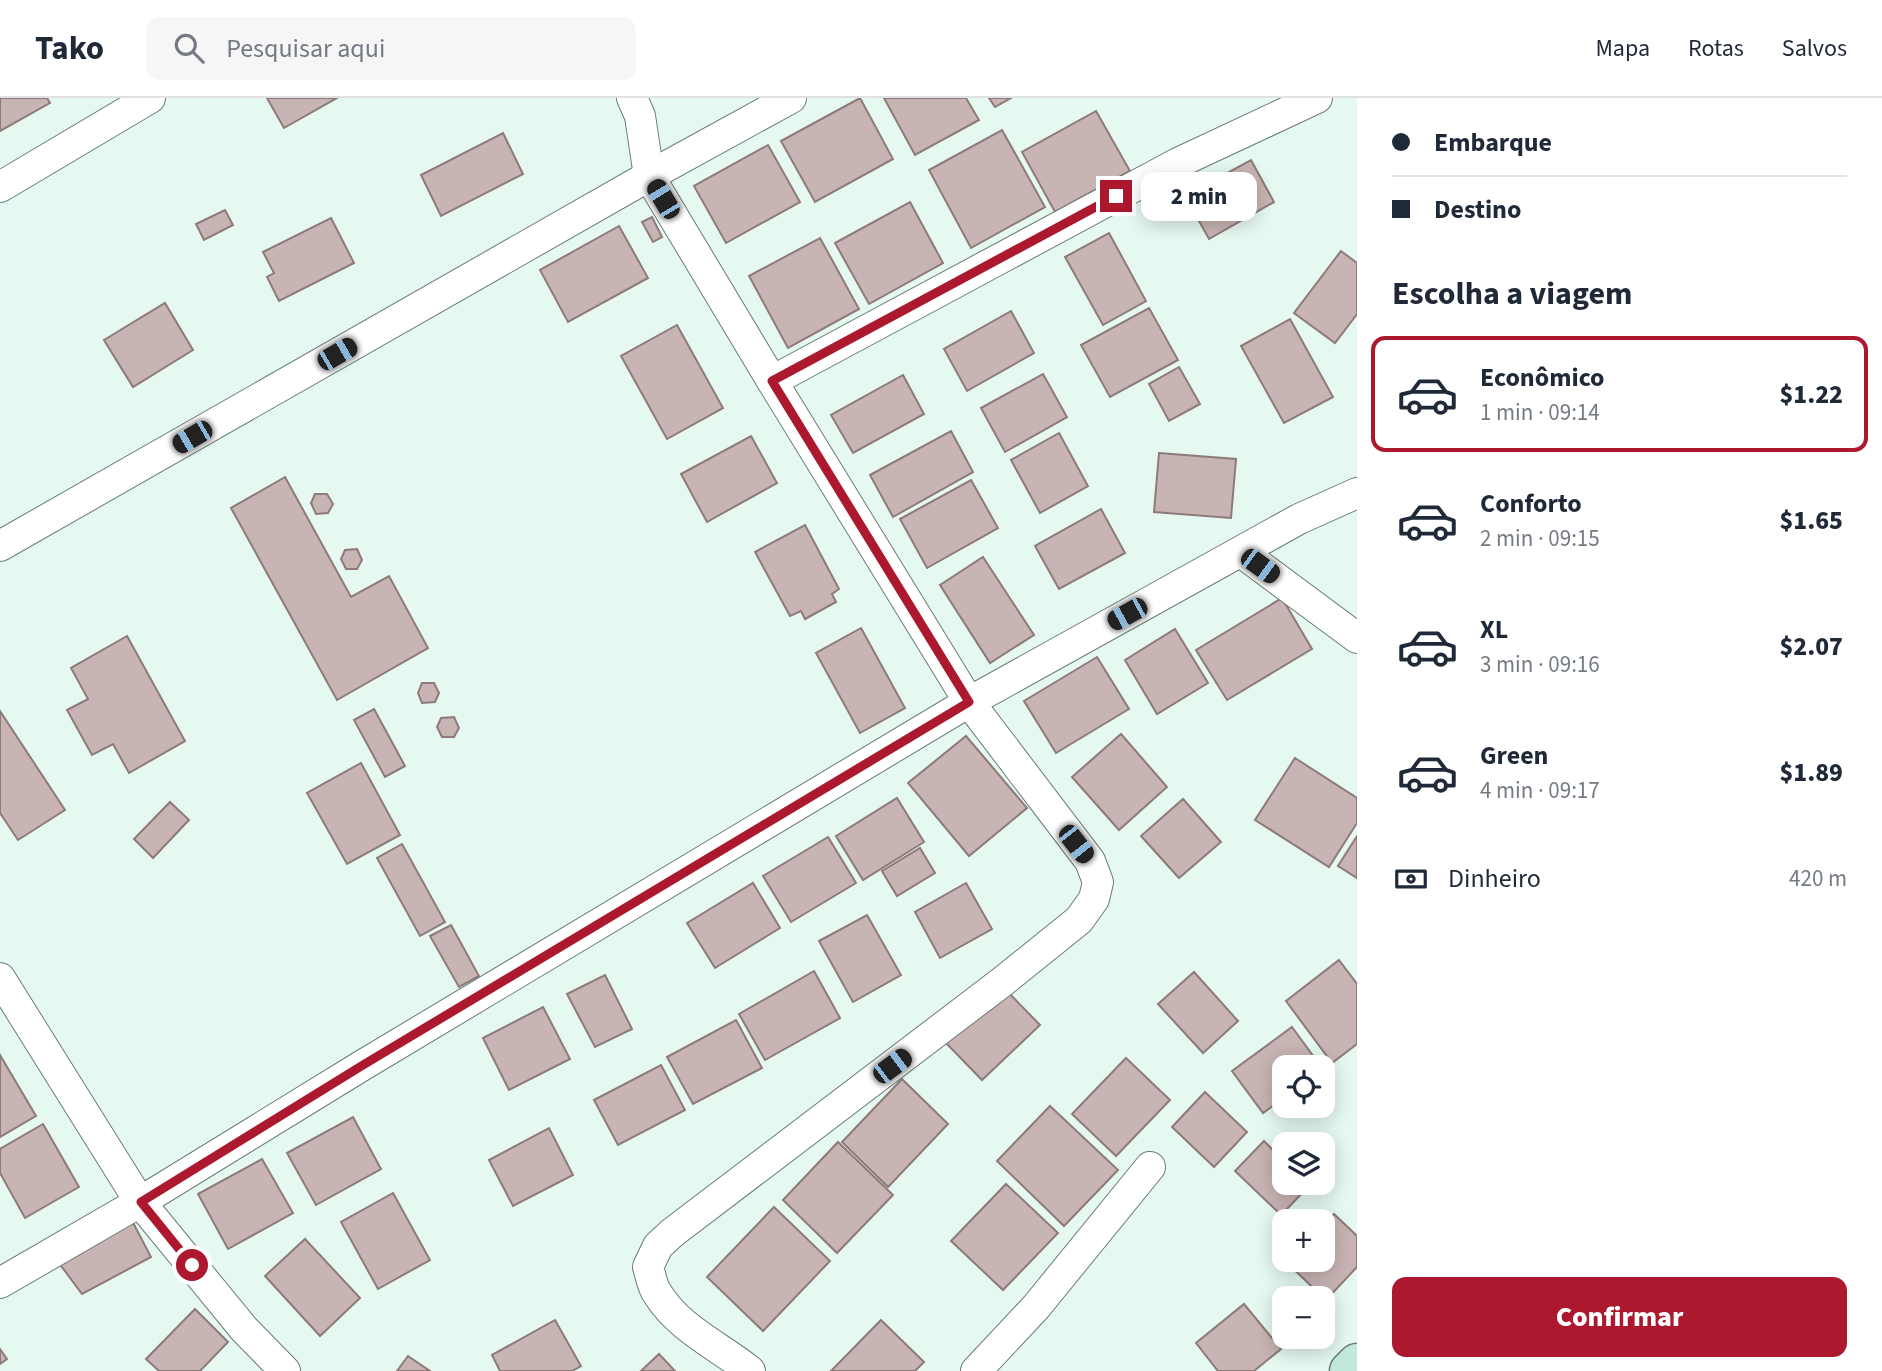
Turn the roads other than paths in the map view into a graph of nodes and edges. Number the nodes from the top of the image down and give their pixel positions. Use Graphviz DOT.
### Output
graph roads {
  1 [pos="150,98"];
  2 [pos="632,98"];
  3 [pos="791,98"];
  4 [pos="1317,98"];
  5 [pos="649,176"];
  6 [pos="0,187"];
  7 [pos="772,381"];
  8 [pos="1357,493"];
  9 [pos="0,546"];
  10 [pos="1241,552"];
  11 [pos="1357,638"];
  12 [pos="969,702"];
  13 [pos="0,978"];
  14 [pos="1150,1167"];
  15 [pos="141,1202"];
  16 [pos="0,1283"];
  17 [pos="1357,1363"];
  18 [pos="285,1371"];
  19 [pos="750,1371"];
  20 [pos="976,1371"];
  21 [pos="1349,1371"];
  1 -- 6 [label="street"];
  2 -- 5 [label="street"];
  3 -- 5 [label="street"];
  4 -- 7 [label="street"];
  5 -- 7 [label="street"];
  5 -- 9 [label="street"];
  7 -- 12 [label="street"];
  8 -- 10 [label="street"];
  10 -- 11 [label="street"];
  10 -- 12 [label="street"];
  12 -- 15 [label="street"];
  12 -- 19 [label="street"];
  13 -- 15 [label="street"];
  14 -- 20 [label="street"];
  15 -- 16 [label="street"];
  15 -- 18 [label="street"];
  17 -- 21 [label="main road"];
}
